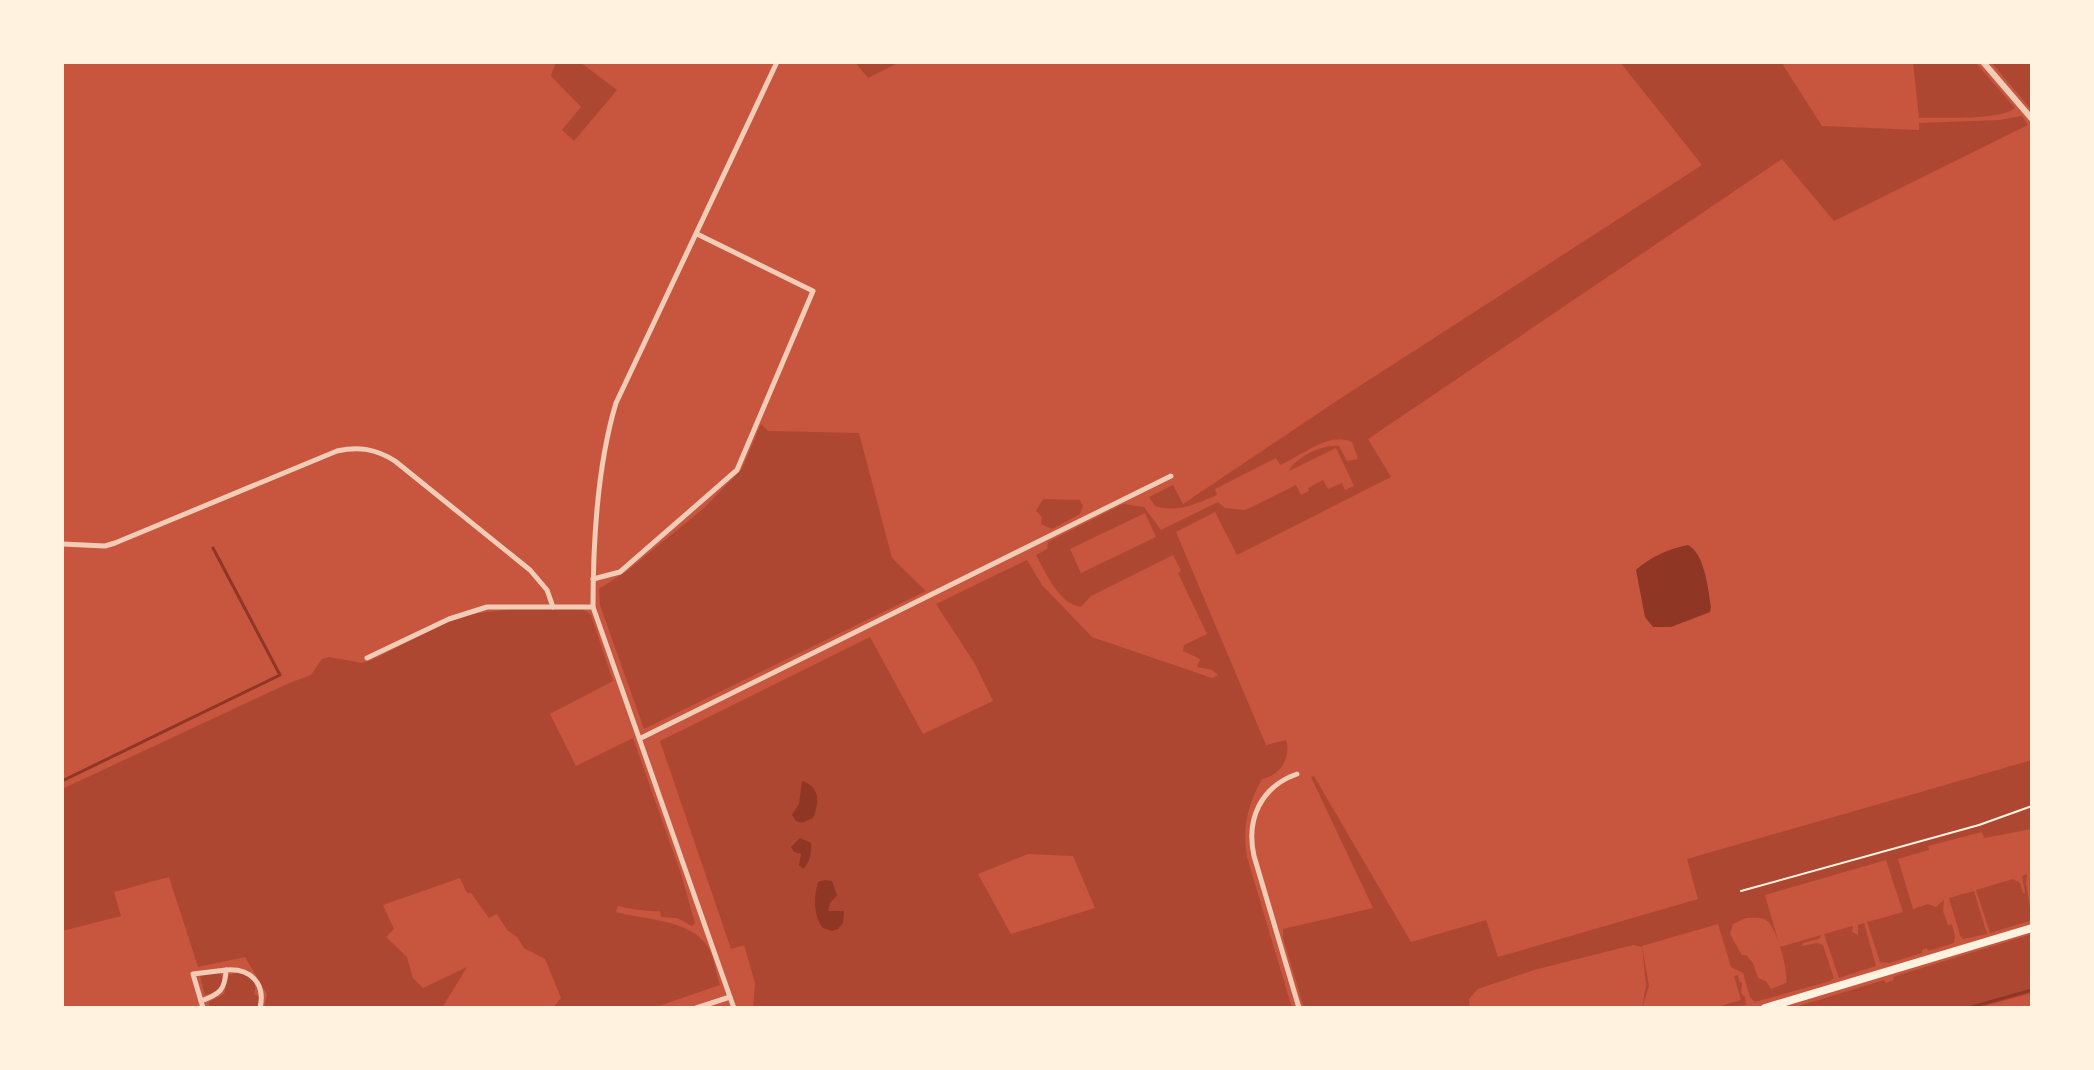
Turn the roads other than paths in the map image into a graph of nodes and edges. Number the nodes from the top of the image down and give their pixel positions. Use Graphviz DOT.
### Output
graph roads {
  1 [pos="777,62"];
  2 [pos="1983,62"];
  3 [pos="2032,119"];
  4 [pos="697,234"];
  5 [pos="1171,476"];
  6 [pos="62,544"];
  7 [pos="593,579"];
  8 [pos="553,607"];
  9 [pos="593,607"];
  10 [pos="367,658"];
  11 [pos="641,738"];
  12 [pos="1297,774"];
  13 [pos="2032,928"];
  14 [pos="226,970"];
  15 [pos="730,997"];
  16 [pos="202,1005"];
  17 [pos="260,1008"];
  18 [pos="696,1008"];
  19 [pos="734,1008"];
  20 [pos="1299,1008"];
  21 [pos="1765,1008"];
  1 -- 4 [label="street"];
  2 -- 3 [label="street"];
  4 -- 7 [label="street"];
  4 -- 7 [label="street"];
  5 -- 11 [label="street"];
  6 -- 8 [label="street"];
  7 -- 9 [label="street"];
  8 -- 9 [label="street"];
  8 -- 10 [label="street"];
  9 -- 11 [label="street"];
  11 -- 15 [label="street"];
  12 -- 20 [label="street"];
  13 -- 21 [label="highway"];
  14 -- 16 [label="street"];
  14 -- 16 [label="street"];
  14 -- 17 [label="street"];
  15 -- 18 [label="street"];
  15 -- 19 [label="street"];
}
